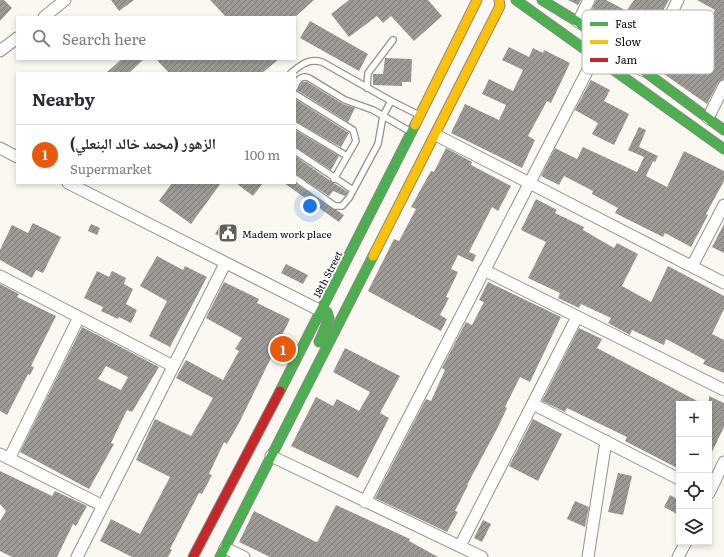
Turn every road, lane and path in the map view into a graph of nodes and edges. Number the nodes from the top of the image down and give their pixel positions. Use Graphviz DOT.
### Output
graph roads {
  1 [pos="65,0"];
  2 [pos="477,0"];
  3 [pos="499,0"];
  4 [pos="516,0"];
  5 [pos="542,0"];
  6 [pos="589,0"];
  7 [pos="678,0"];
  8 [pos="584,10"];
  9 [pos="673,10"];
  10 [pos="582,14"];
  11 [pos="45,16"];
  12 [pos="578,22"];
  13 [pos="582,25"];
  14 [pos="16,39"];
  15 [pos="393,40"];
  16 [pos="582,47"];
  17 [pos="0,51"];
  18 [pos="292,72"];
  19 [pos="586,74"];
  20 [pos="620,74"];
  21 [pos="648,74"];
  22 [pos="296,86"];
  23 [pos="724,86"];
  24 [pos="367,88"];
  25 [pos="296,95"];
  26 [pos="391,101"];
  27 [pos="419,115"];
  28 [pos="383,116"];
  29 [pos="708,118"];
  30 [pos="296,126"];
  31 [pos="724,130"];
  32 [pos="411,132"];
  33 [pos="436,135"];
  34 [pos="0,148"];
  35 [pos="724,149"];
  36 [pos="296,153"];
  37 [pos="16,156"];
  38 [pos="347,156"];
  39 [pos="296,179"];
  40 [pos="334,179"];
  41 [pos="529,183"];
  42 [pos="70,184"];
  43 [pos="354,190"];
  44 [pos="724,205"];
  45 [pos="225,264"];
  46 [pos="692,266"];
  47 [pos="484,270"];
  48 [pos="0,276"];
  49 [pos="724,283"];
  50 [pos="321,311"];
  51 [pos="79,317"];
  52 [pos="577,317"];
  53 [pos="173,366"];
  54 [pos="724,390"];
  55 [pos="533,404"];
  56 [pos="290,418"];
  57 [pos="606,441"];
  58 [pos="5,456"];
  59 [pos="271,456"];
  60 [pos="724,462"];
  61 [pos="676,477"];
  62 [pos="712,487"];
  63 [pos="365,502"];
  64 [pos="103,506"];
  65 [pos="684,545"];
  66 [pos="460,546"];
  67 [pos="223,552"];
  68 [pos="77,557"];
  69 [pos="193,557"];
  70 [pos="244,557"];
  71 [pos="482,557"];
  72 [pos="588,557"];
  73 [pos="678,557"];
  1 -- 11 [label="street"];
  2 -- 27 [label="street, 18th Street"];
  3 -- 33 [label="street"];
  4 -- 16 [label="street"];
  5 -- 12 [label="street"];
  6 -- 8 [label="street"];
  7 -- 9 [label="street"];
  10 -- 12 [label="street"];
  12 -- 13 [label="street"];
  14 -- 17 [label="street"];
  15 -- 24 [label="lane"];
  18 -- 24 [label="lane"];
  19 -- 41 [label="street"];
  20 -- 35 [label="street"];
  21 -- 29 [label="street"];
  22 -- 28 [label="lane"];
  23 -- 29 [label="street"];
  24 -- 26 [label="lane"];
  25 -- 38 [label="lane"];
  26 -- 27 [label="lane"];
  26 -- 28 [label="lane"];
  27 -- 32 [label="street, 18th Street"];
  28 -- 32 [label="lane"];
  28 -- 43 [label="lane"];
  29 -- 31 [label="street"];
  30 -- 38 [label="lane"];
  32 -- 50 [label="street, 18th Street"];
  33 -- 41 [label="street"];
  33 -- 56 [label="street"];
  34 -- 37 [label="street"];
  36 -- 40 [label="lane"];
  38 -- 40 [label="lane"];
  39 -- 43 [label="lane"];
  40 -- 43 [label="lane"];
  41 -- 46 [label="street"];
  41 -- 47 [label="street"];
  42 -- 45 [label="street"];
  44 -- 46 [label="street"];
  45 -- 50 [label="street"];
  45 -- 53 [label="street"];
  46 -- 49 [label="street"];
  47 -- 52 [label="street"];
  47 -- 63 [label="street"];
  48 -- 51 [label="street"];
  50 -- 56 [label="street"];
  50 -- 69 [label="street, 18th Street"];
  51 -- 53 [label="street"];
  51 -- 58 [label="street"];
  52 -- 54 [label="street"];
  52 -- 55 [label="street"];
  53 -- 64 [label="street"];
  55 -- 57 [label="street"];
  55 -- 66 [label="street"];
  56 -- 59 [label="street"];
  57 -- 61 [label="street"];
  57 -- 72 [label="street"];
  58 -- 64 [label="street"];
  59 -- 63 [label="street"];
  59 -- 67 [label="street"];
  60 -- 62 [label="street"];
  63 -- 66 [label="street"];
  64 -- 68 [label="street"];
  65 -- 73 [label="street"];
  66 -- 71 [label="street"];
  67 -- 70 [label="street"];
}
